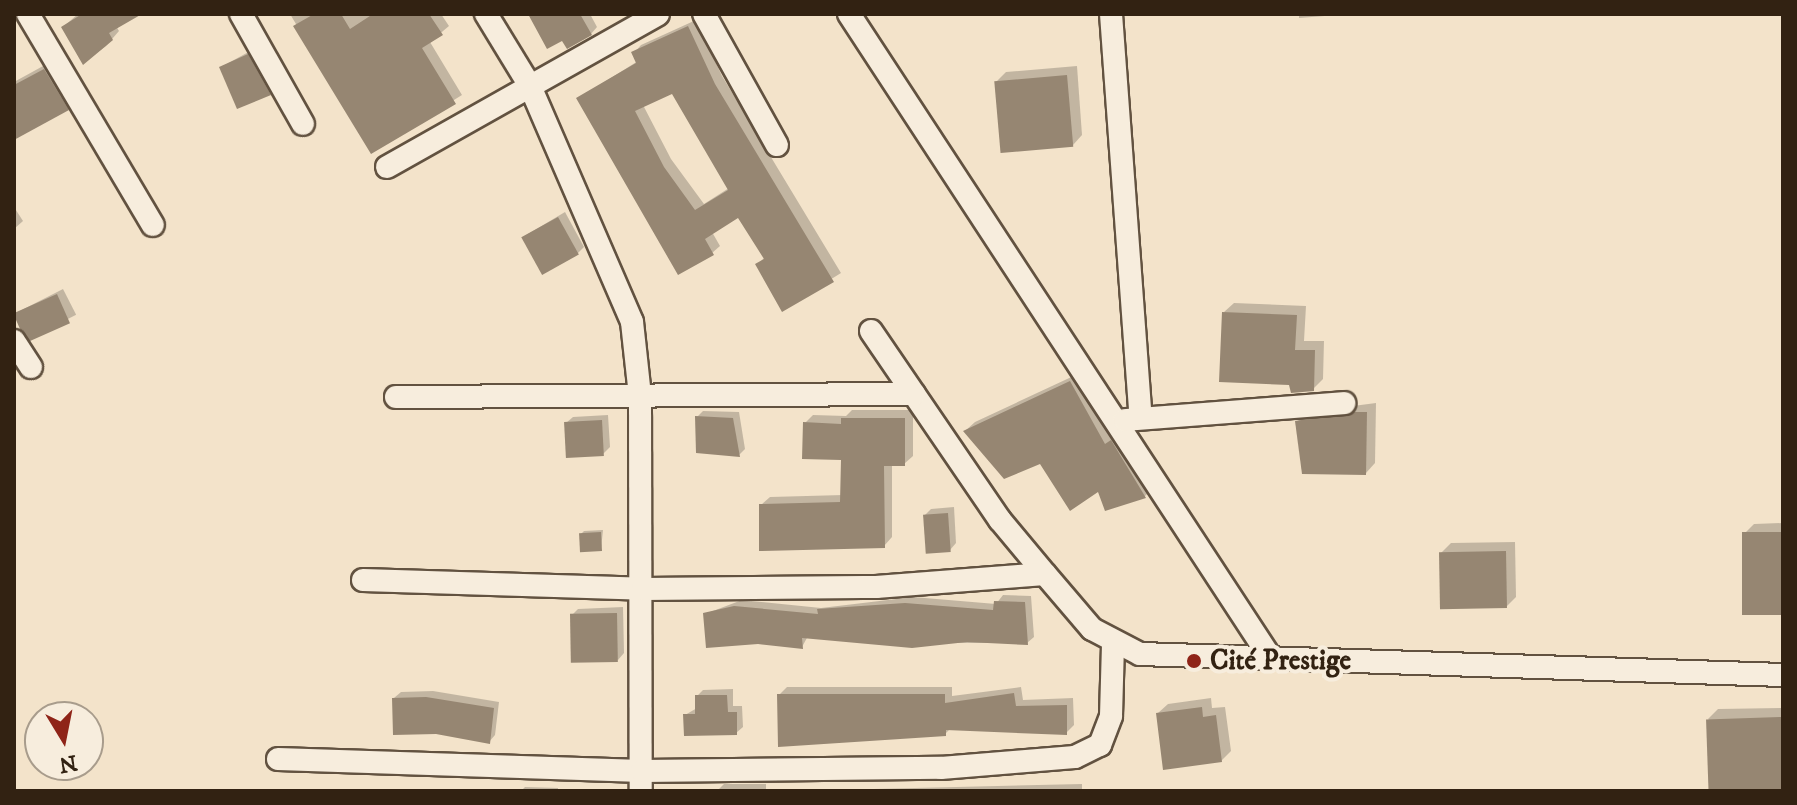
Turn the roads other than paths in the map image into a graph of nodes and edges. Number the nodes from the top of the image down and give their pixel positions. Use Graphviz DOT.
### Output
graph roads {
  1 [pos="28,14"];
  2 [pos="241,14"];
  3 [pos="486,14"];
  4 [pos="658,14"];
  5 [pos="704,14"];
  6 [pos="849,14"];
  7 [pos="1111,14"];
  8 [pos="530,86"];
  9 [pos="303,124"];
  10 [pos="777,145"];
  11 [pos="387,167"];
  12 [pos="153,225"];
  13 [pos="871,331"];
  14 [pos="14,341"];
  15 [pos="31,367"];
  16 [pos="914,394"];
  17 [pos="640,396"];
  18 [pos="396,397"];
  19 [pos="1344,403"];
  20 [pos="1141,418"];
  21 [pos="1115,420"];
  22 [pos="1045,574"];
  23 [pos="363,580"];
  24 [pos="643,589"];
  25 [pos="1113,644"];
  26 [pos="1270,657"];
  27 [pos="1783,675"];
  28 [pos="278,759"];
  29 [pos="641,781"];
  1 -- 12 [label="street"];
  2 -- 9 [label="street"];
  3 -- 8 [label="street"];
  4 -- 8 [label="street"];
  5 -- 10 [label="street"];
  6 -- 21 [label="street"];
  7 -- 20 [label="street"];
  8 -- 11 [label="street"];
  8 -- 17 [label="street"];
  13 -- 16 [label="street"];
  14 -- 15 [label="street"];
  16 -- 17 [label="street"];
  16 -- 22 [label="street"];
  17 -- 18 [label="street"];
  17 -- 24 [label="street"];
  19 -- 20 [label="street"];
  20 -- 21 [label="street"];
  21 -- 26 [label="street"];
  22 -- 24 [label="street"];
  22 -- 25 [label="street"];
  23 -- 24 [label="street"];
  24 -- 29 [label="street"];
  25 -- 26 [label="street"];
  25 -- 29 [label="street"];
  26 -- 27 [label="street"];
  28 -- 29 [label="street"];
}
